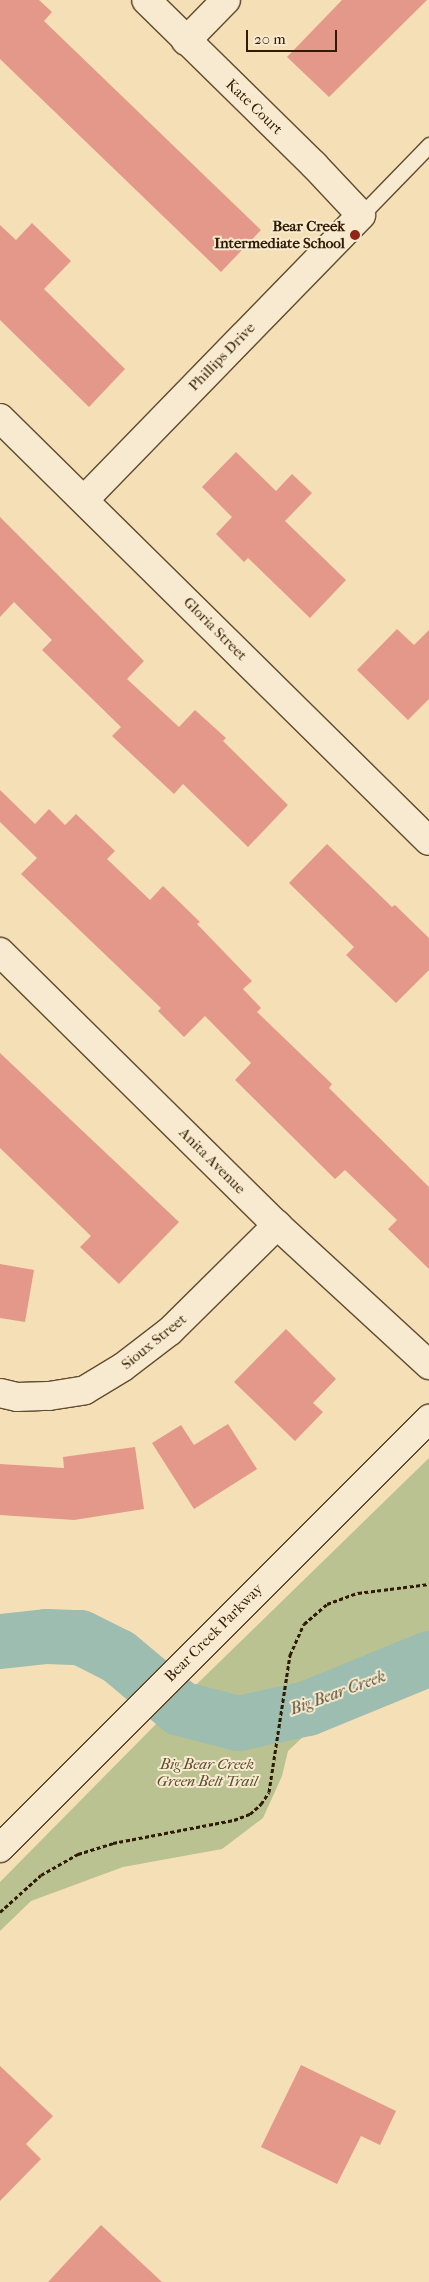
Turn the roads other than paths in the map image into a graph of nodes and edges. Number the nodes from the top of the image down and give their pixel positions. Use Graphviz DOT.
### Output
graph roads {
  1 [pos="146,0"];
  2 [pos="226,0"];
  3 [pos="186,41"];
  4 [pos="429,145"];
  5 [pos="361,215"];
  6 [pos="0,418"];
  7 [pos="84,500"];
  8 [pos="429,841"];
  9 [pos="0,952"];
  10 [pos="277,1225"];
  11 [pos="429,1365"];
  12 [pos="0,1393"];
  13 [pos="429,1418"];
  14 [pos="0,1848"];
  1 -- 3 [label="street, Kate Court"];
  2 -- 3 [label="street"];
  3 -- 5 [label="street, Kate Court"];
  4 -- 5 [label="lane"];
  5 -- 7 [label="street, Phillips Drive"];
  6 -- 7 [label="street, Gloria Street"];
  7 -- 8 [label="street, Gloria Street"];
  9 -- 10 [label="street, Anita Avenue"];
  10 -- 11 [label="street, Anita Avenue"];
  10 -- 12 [label="street, Sioux Street"];
  13 -- 14 [label="street, Bear Creek Parkway"];
}
